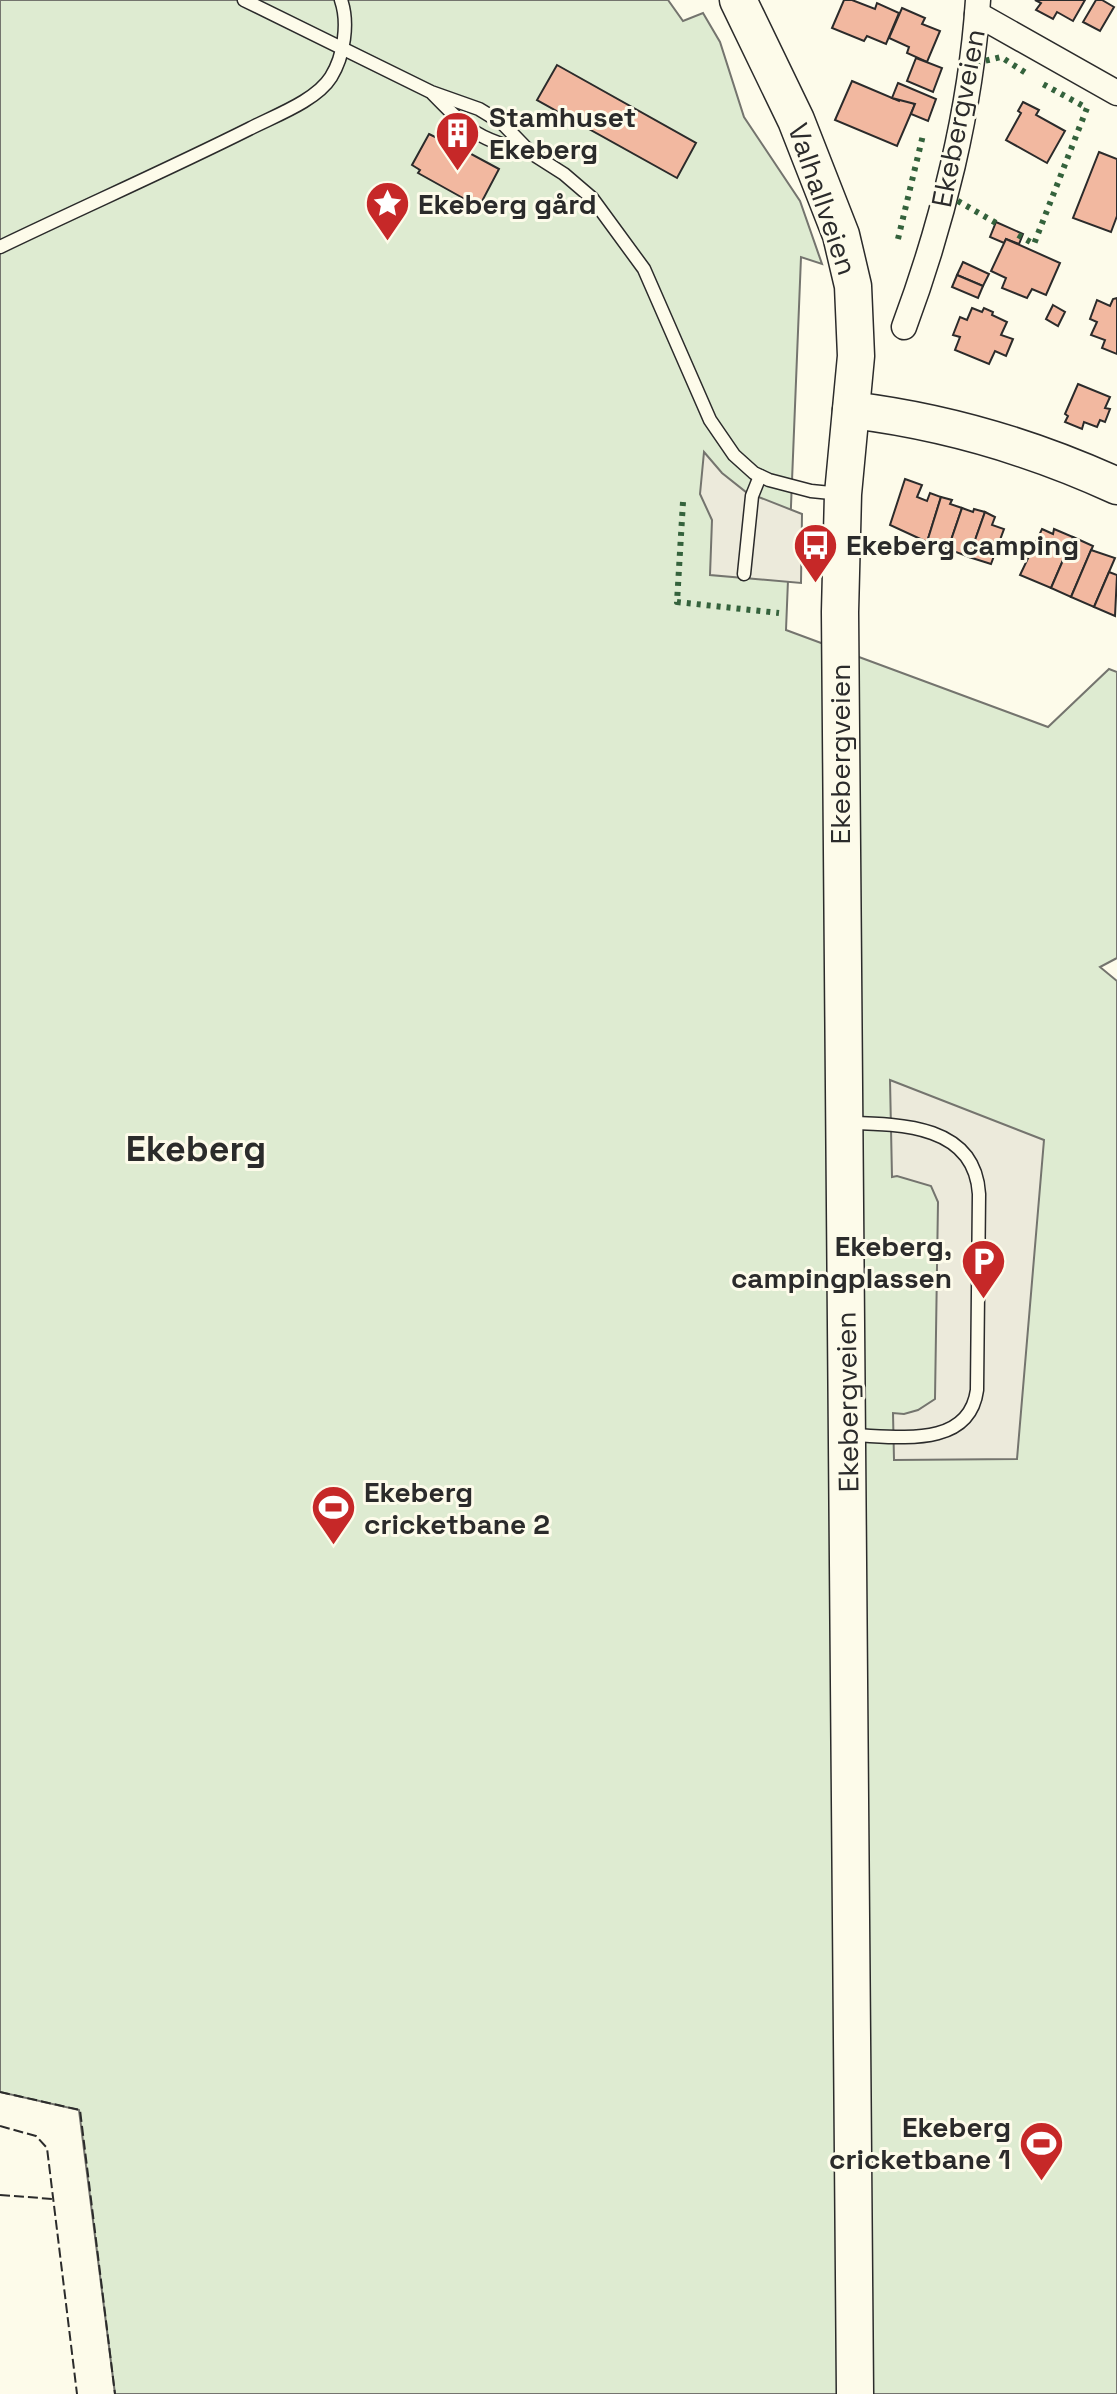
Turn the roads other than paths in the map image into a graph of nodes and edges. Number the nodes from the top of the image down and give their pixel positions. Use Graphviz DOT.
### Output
graph roads {
  1 [pos="244,0"];
  2 [pos="341,0"];
  3 [pos="738,0"];
  4 [pos="978,7"];
  5 [pos="342,47"];
  6 [pos="431,92"];
  7 [pos="1117,93"];
  8 [pos="531,153"];
  9 [pos="0,247"];
  10 [pos="904,327"];
  11 [pos="851,410"];
  12 [pos="760,476"];
  13 [pos="1117,486"];
  14 [pos="843,494"];
  15 [pos="744,574"];
  16 [pos="843,1123"];
  17 [pos="847,1435"];
  18 [pos="855,2394"];
  1 -- 5 [label="lane"];
  2 -- 5 [label="lane"];
  3 -- 11 [label="street, Valhallveien"];
  4 -- 7 [label="street"];
  4 -- 10 [label="street, Ekebergveien"];
  5 -- 6 [label="lane"];
  5 -- 9 [label="lane"];
  6 -- 8 [label="lane"];
  6 -- 8 [label="lane"];
  8 -- 12 [label="lane"];
  11 -- 13 [label="street"];
  11 -- 14 [label="street, Ekebergveien"];
  12 -- 14 [label="lane"];
  12 -- 15 [label="lane"];
  14 -- 16 [label="street, Ekebergveien"];
  16 -- 17 [label="street, Ekebergveien"];
  16 -- 17 [label="lane"];
  17 -- 18 [label="street, Ekebergveien"];
}
